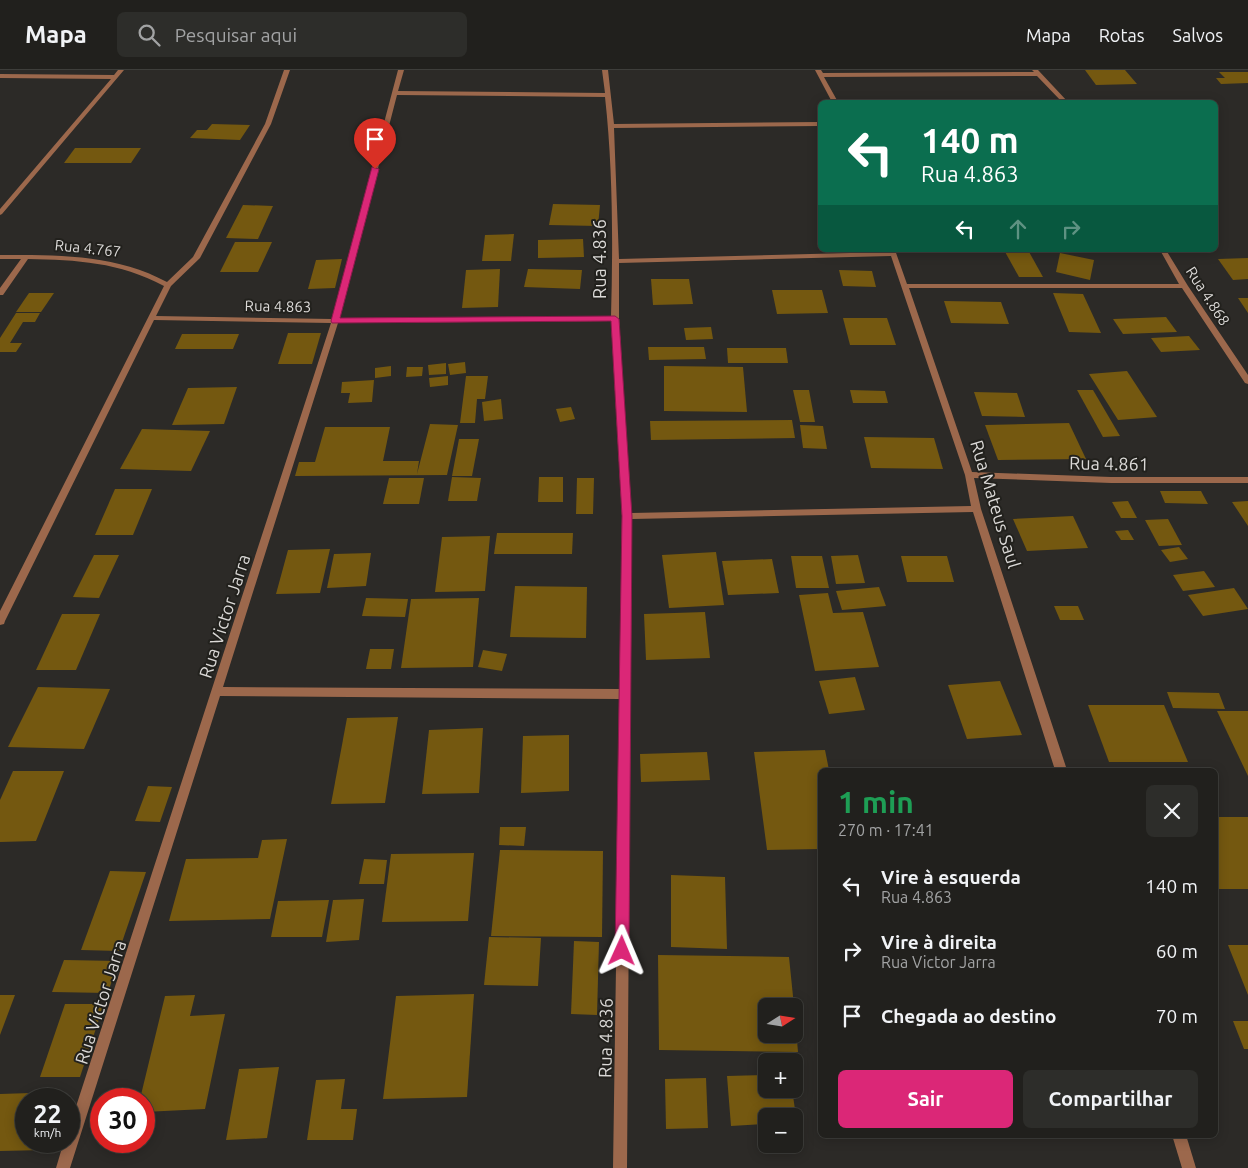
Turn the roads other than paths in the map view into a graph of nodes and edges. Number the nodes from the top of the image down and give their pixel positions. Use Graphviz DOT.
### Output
graph roads {
  1 [pos="121,70"];
  2 [pos="287,70"];
  3 [pos="401,70"];
  4 [pos="605,70"];
  5 [pos="1037,72"];
  6 [pos="820,73"];
  7 [pos="0,76"];
  8 [pos="115,78"];
  9 [pos="395,93"];
  10 [pos="608,95"];
  11 [pos="834,100"];
  12 [pos="1063,100"];
  13 [pos="818,124"];
  14 [pos="611,126"];
  15 [pos="0,213"];
  16 [pos="893,252"];
  17 [pos="1164,252"];
  18 [pos="0,258"];
  19 [pos="25,258"];
  20 [pos="616,261"];
  21 [pos="168,285"];
  22 [pos="904,286"];
  23 [pos="1184,286"];
  24 [pos="0,293"];
  25 [pos="152,318"];
  26 [pos="615,319"];
  27 [pos="335,321"];
  28 [pos="1248,381"];
  29 [pos="969,475"];
  30 [pos="1248,480"];
  31 [pos="976,509"];
  32 [pos="627,516"];
  33 [pos="0,621"];
  34 [pos="217,691"];
  35 [pos="625,694"];
  36 [pos="1060,768"];
  37 [pos="1180,1138"];
  38 [pos="63,1168"];
  39 [pos="620,1168"];
  40 [pos="1189,1168"];
  1 -- 8 [label="street"];
  2 -- 21 [label="street"];
  3 -- 9 [label="street, Rua Victor Jarra"];
  4 -- 10 [label="street, Rua 4.836"];
  5 -- 6 [label="street"];
  5 -- 12 [label="street"];
  6 -- 11 [label="street"];
  7 -- 8 [label="street"];
  8 -- 15 [label="street"];
  9 -- 10 [label="street"];
  9 -- 27 [label="street, Rua Victor Jarra"];
  10 -- 14 [label="street, Rua 4.836"];
  13 -- 14 [label="street"];
  14 -- 20 [label="street, Rua 4.836"];
  16 -- 20 [label="street"];
  16 -- 22 [label="street, Rua Mateus Saul"];
  17 -- 23 [label="street, Rua 4.868"];
  18 -- 19 [label="street, Rua 4.767"];
  19 -- 21 [label="street, Rua 4.767"];
  19 -- 24 [label="street"];
  20 -- 26 [label="street, Rua 4.836"];
  21 -- 25 [label="street"];
  22 -- 23 [label="street"];
  22 -- 29 [label="street, Rua Mateus Saul"];
  23 -- 28 [label="street, Rua 4.868"];
  25 -- 27 [label="street, Rua 4.863"];
  25 -- 33 [label="street"];
  26 -- 27 [label="street, Rua 4.863"];
  26 -- 32 [label="street, Rua 4.836"];
  27 -- 34 [label="street, Rua Victor Jarra"];
  29 -- 30 [label="street, Rua 4.861"];
  29 -- 31 [label="street, Rua Mateus Saul"];
  31 -- 32 [label="street"];
  31 -- 36 [label="street, Rua Mateus Saul"];
  32 -- 35 [label="street, Rua 4.836"];
  34 -- 35 [label="street"];
  34 -- 38 [label="street, Rua Victor Jarra"];
  35 -- 39 [label="street, Rua 4.836"];
  37 -- 40 [label="street"];
}
